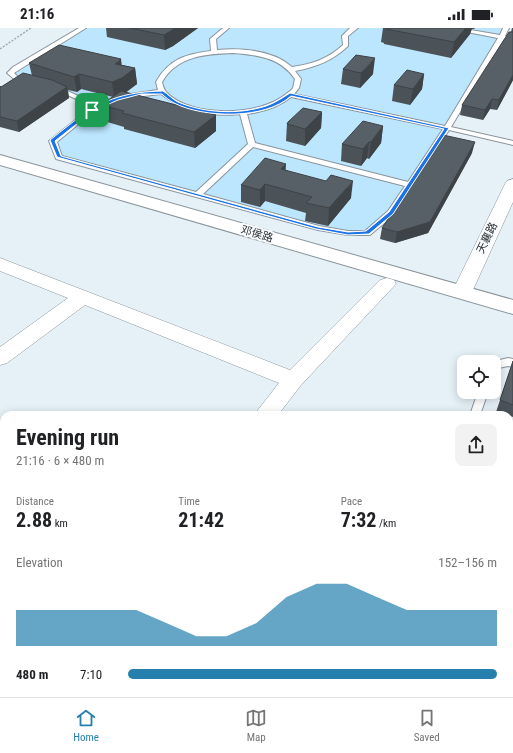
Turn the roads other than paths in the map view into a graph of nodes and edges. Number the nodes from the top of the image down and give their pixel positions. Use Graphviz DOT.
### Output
graph roads {
  1 [pos="83,28"];
  2 [pos="226,28"];
  3 [pos="355,28"];
  4 [pos="450,28"];
  5 [pos="506,28"];
  6 [pos="502,37"];
  7 [pos="513,39"];
  8 [pos="214,52"];
  9 [pos="292,69"];
  10 [pos="36,83"];
  11 [pos="49,86"];
  12 [pos="163,92"];
  13 [pos="290,95"];
  14 [pos="92,110"];
  15 [pos="243,112"];
  16 [pos="447,128"];
  17 [pos="513,143"];
  18 [pos="252,144"];
  19 [pos="0,160"];
  20 [pos="513,184"];
  21 [pos="410,185"];
  22 [pos="198,195"];
  23 [pos="0,264"];
  24 [pos="387,284"];
  25 [pos="462,292"];
  26 [pos="82,297"];
  27 [pos="513,307"];
  28 [pos="0,358"];
  29 [pos="513,363"];
  30 [pos="501,364"];
  31 [pos="293,380"];
  32 [pos="481,399"];
  33 [pos="268,411"];
  34 [pos="476,411"];
  1 -- 10 [label="lane"];
  2 -- 8 [label="lane"];
  3 -- 9 [label="lane"];
  4 -- 6 [label="lane"];
  5 -- 6 [label="lane"];
  6 -- 7 [label="lane"];
  6 -- 16 [label="lane"];
  8 -- 9 [label="lane"];
  8 -- 12 [label="lane"];
  9 -- 13 [label="lane"];
  11 -- 14 [label="lane"];
  12 -- 14 [label="lane"];
  12 -- 15 [label="lane"];
  13 -- 15 [label="lane"];
  13 -- 16 [label="lane"];
  14 -- 22 [label="lane"];
  15 -- 18 [label="lane"];
  16 -- 17 [label="lane"];
  16 -- 21 [label="lane"];
  18 -- 21 [label="lane"];
  18 -- 22 [label="lane"];
  19 -- 25 [label="street, 邓侯路"];
  20 -- 25 [label="street, 天襄路"];
  21 -- 22 [label="lane"];
  23 -- 26 [label="street"];
  24 -- 31 [label="street"];
  25 -- 27 [label="street, 邓侯路"];
  26 -- 28 [label="street"];
  26 -- 31 [label="street"];
  29 -- 30 [label="lane"];
  31 -- 33 [label="street"];
  32 -- 34 [label="lane"];
}
